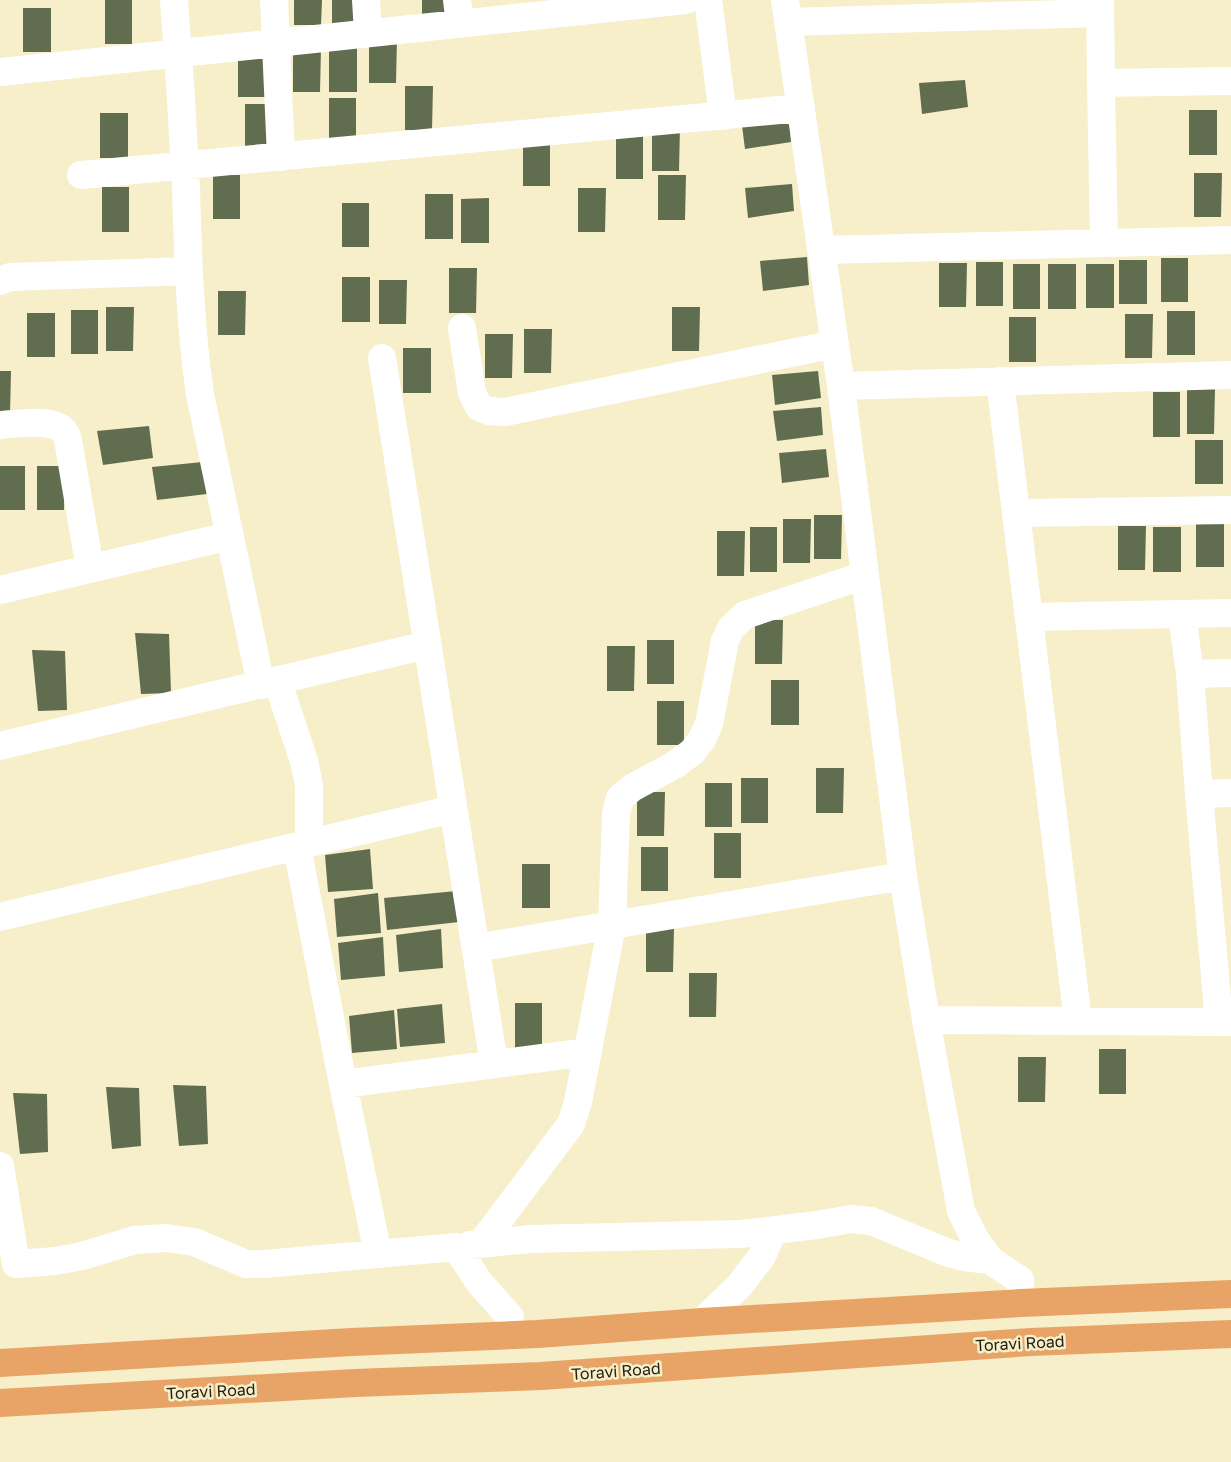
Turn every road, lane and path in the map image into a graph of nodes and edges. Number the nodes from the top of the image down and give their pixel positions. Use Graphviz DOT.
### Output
graph roads {
  1 [pos="174,0"];
  2 [pos="274,0"];
  3 [pos="366,0"];
  4 [pos="686,0"];
  5 [pos="708,0"];
  6 [pos="643,2"];
  7 [pos="1100,6"];
  8 [pos="546,7"];
  9 [pos="998,8"];
  10 [pos="786,11"];
  11 [pos="458,12"];
  12 [pos="368,33"];
  13 [pos="276,43"];
  14 [pos="178,52"];
  15 [pos="0,72"];
  16 [pos="1231,81"];
  17 [pos="1101,84"];
  18 [pos="801,108"];
  19 [pos="723,116"];
  20 [pos="281,157"];
  21 [pos="185,166"];
  22 [pos="81,176"];
  23 [pos="1231,240"];
  24 [pos="1104,243"];
  25 [pos="822,250"];
  26 [pos="189,271"];
  27 [pos="0,281"];
  28 [pos="462,328"];
  29 [pos="835,344"];
  30 [pos="382,358"];
  31 [pos="1231,374"];
  32 [pos="1000,381"];
  33 [pos="841,386"];
  34 [pos="0,425"];
  35 [pos="1231,510"];
  36 [pos="1016,514"];
  37 [pos="229,536"];
  38 [pos="90,569"];
  39 [pos="865,574"];
  40 [pos="0,590"];
  41 [pos="1231,613"];
  42 [pos="1182,614"];
  43 [pos="1028,617"];
  44 [pos="427,646"];
  45 [pos="1231,673"];
  46 [pos="1190,674"];
  47 [pos="269,682"];
  48 [pos="0,746"];
  49 [pos="1231,793"];
  50 [pos="1199,794"];
  51 [pos="453,809"];
  52 [pos="303,845"];
  53 [pos="903,876"];
  54 [pos="0,917"];
  55 [pos="612,925"];
  56 [pos="476,948"];
  57 [pos="926,1020"];
  58 [pos="1078,1021"];
  59 [pos="1225,1022"];
  60 [pos="588,1052"];
  61 [pos="494,1064"];
  62 [pos="343,1084"];
  63 [pos="0,1166"];
  64 [pos="773,1231"];
  65 [pos="468,1245"];
  66 [pos="378,1254"];
  67 [pos="990,1260"];
  68 [pos="8,1265"];
  69 [pos="1231,1294"];
  70 [pos="1021,1303"];
  71 [pos="510,1317"];
  72 [pos="702,1322"];
  73 [pos="1231,1334"];
  74 [pos="0,1363"];
  75 [pos="0,1403"];
  1 -- 14 [label="street"];
  2 -- 13 [label="street"];
  3 -- 12 [label="street"];
  4 -- 6 [label="street"];
  5 -- 19 [label="street"];
  6 -- 8 [label="street"];
  7 -- 9 [label="street"];
  7 -- 17 [label="street"];
  8 -- 11 [label="street"];
  9 -- 10 [label="street"];
  10 -- 18 [label="street"];
  11 -- 12 [label="street"];
  12 -- 13 [label="street"];
  13 -- 14 [label="street"];
  13 -- 20 [label="street"];
  14 -- 15 [label="street"];
  14 -- 21 [label="street"];
  16 -- 17 [label="street"];
  17 -- 24 [label="street"];
  18 -- 19 [label="street"];
  18 -- 25 [label="street"];
  19 -- 20 [label="street"];
  20 -- 21 [label="street"];
  21 -- 22 [label="street"];
  21 -- 26 [label="street"];
  23 -- 24 [label="street"];
  24 -- 25 [label="street"];
  25 -- 29 [label="street"];
  26 -- 27 [label="street"];
  26 -- 37 [label="street"];
  28 -- 29 [label="street"];
  29 -- 33 [label="street"];
  30 -- 44 [label="street"];
  31 -- 32 [label="street"];
  32 -- 33 [label="street"];
  32 -- 36 [label="street"];
  33 -- 39 [label="street"];
  34 -- 38 [label="street"];
  35 -- 36 [label="street"];
  36 -- 43 [label="street"];
  37 -- 38 [label="street"];
  37 -- 47 [label="street"];
  38 -- 40 [label="street"];
  39 -- 53 [label="street"];
  39 -- 55 [label="street"];
  41 -- 42 [label="street"];
  42 -- 43 [label="street"];
  42 -- 46 [label="street"];
  43 -- 58 [label="street"];
  44 -- 47 [label="street"];
  44 -- 51 [label="street"];
  45 -- 46 [label="street"];
  46 -- 50 [label="street"];
  47 -- 48 [label="street"];
  47 -- 52 [label="street"];
  49 -- 50 [label="street"];
  50 -- 59 [label="street"];
  51 -- 52 [label="street"];
  51 -- 56 [label="street"];
  52 -- 54 [label="street"];
  52 -- 62 [label="street"];
  53 -- 55 [label="street"];
  53 -- 57 [label="street"];
  55 -- 56 [label="street"];
  55 -- 60 [label="street"];
  56 -- 61 [label="street"];
  57 -- 58 [label="street"];
  57 -- 67 [label="street"];
  58 -- 59 [label="street"];
  60 -- 61 [label="street"];
  60 -- 65 [label="street"];
  61 -- 62 [label="street"];
  62 -- 66 [label="street"];
  63 -- 68 [label="street"];
  64 -- 65 [label="street"];
  64 -- 67 [label="street"];
  64 -- 72 [label="street"];
  65 -- 66 [label="street"];
  65 -- 71 [label="street"];
  66 -- 68 [label="street"];
  67 -- 70 [label="street"];
  69 -- 70 [label="highway"];
  70 -- 72 [label="highway"];
  72 -- 74 [label="highway"];
  73 -- 75 [label="highway, Toravi Road"];
}
